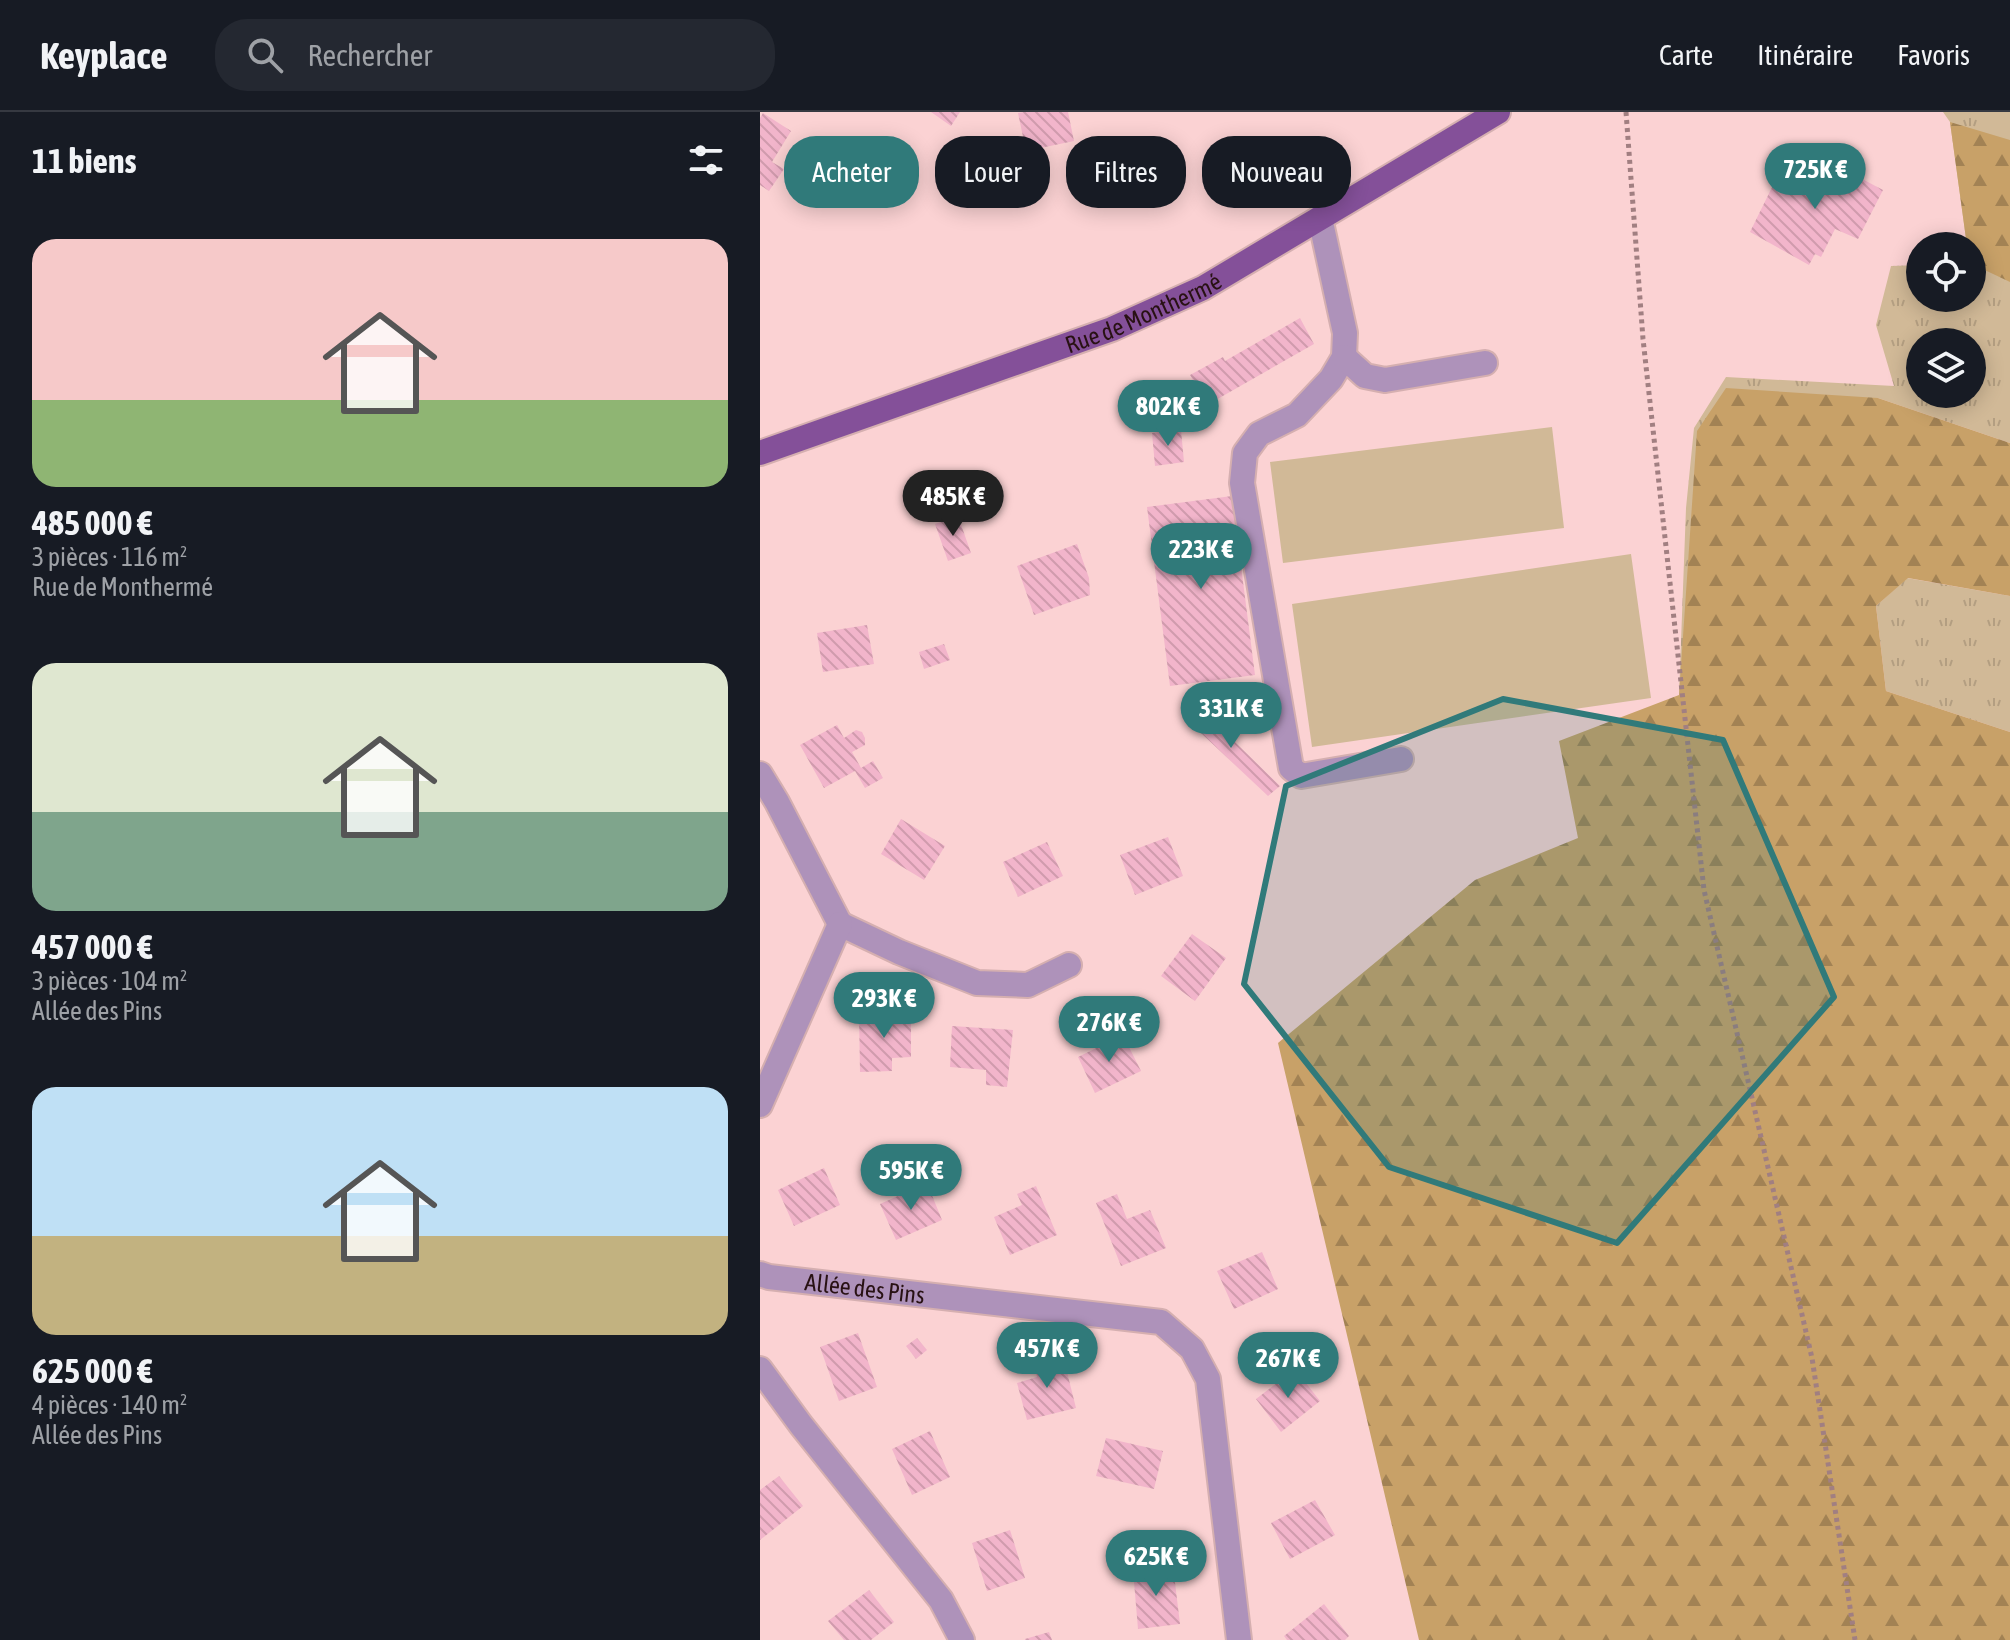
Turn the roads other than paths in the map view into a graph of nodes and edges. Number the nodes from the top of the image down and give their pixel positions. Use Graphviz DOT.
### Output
graph roads {
  1 [pos="1498,112"];
  2 [pos="1320,218"];
  3 [pos="1344,357"];
  4 [pos="1485,363"];
  5 [pos="760,453"];
  6 [pos="1401,759"];
  7 [pos="760,774"];
  8 [pos="840,924"];
  9 [pos="1069,965"];
  10 [pos="760,1105"];
  11 [pos="760,1274"];
  12 [pos="760,1369"];
  13 [pos="962,1640"];
  14 [pos="1239,1640"];
  1 -- 2 [label="main road, Rue de Monthermé"];
  2 -- 3 [label="street"];
  2 -- 5 [label="main road, Rue de Monthermé"];
  3 -- 4 [label="street"];
  3 -- 6 [label="street"];
  7 -- 8 [label="street"];
  8 -- 9 [label="street"];
  8 -- 10 [label="street"];
  11 -- 14 [label="street, Allée des Pins"];
  12 -- 13 [label="street"];
}
